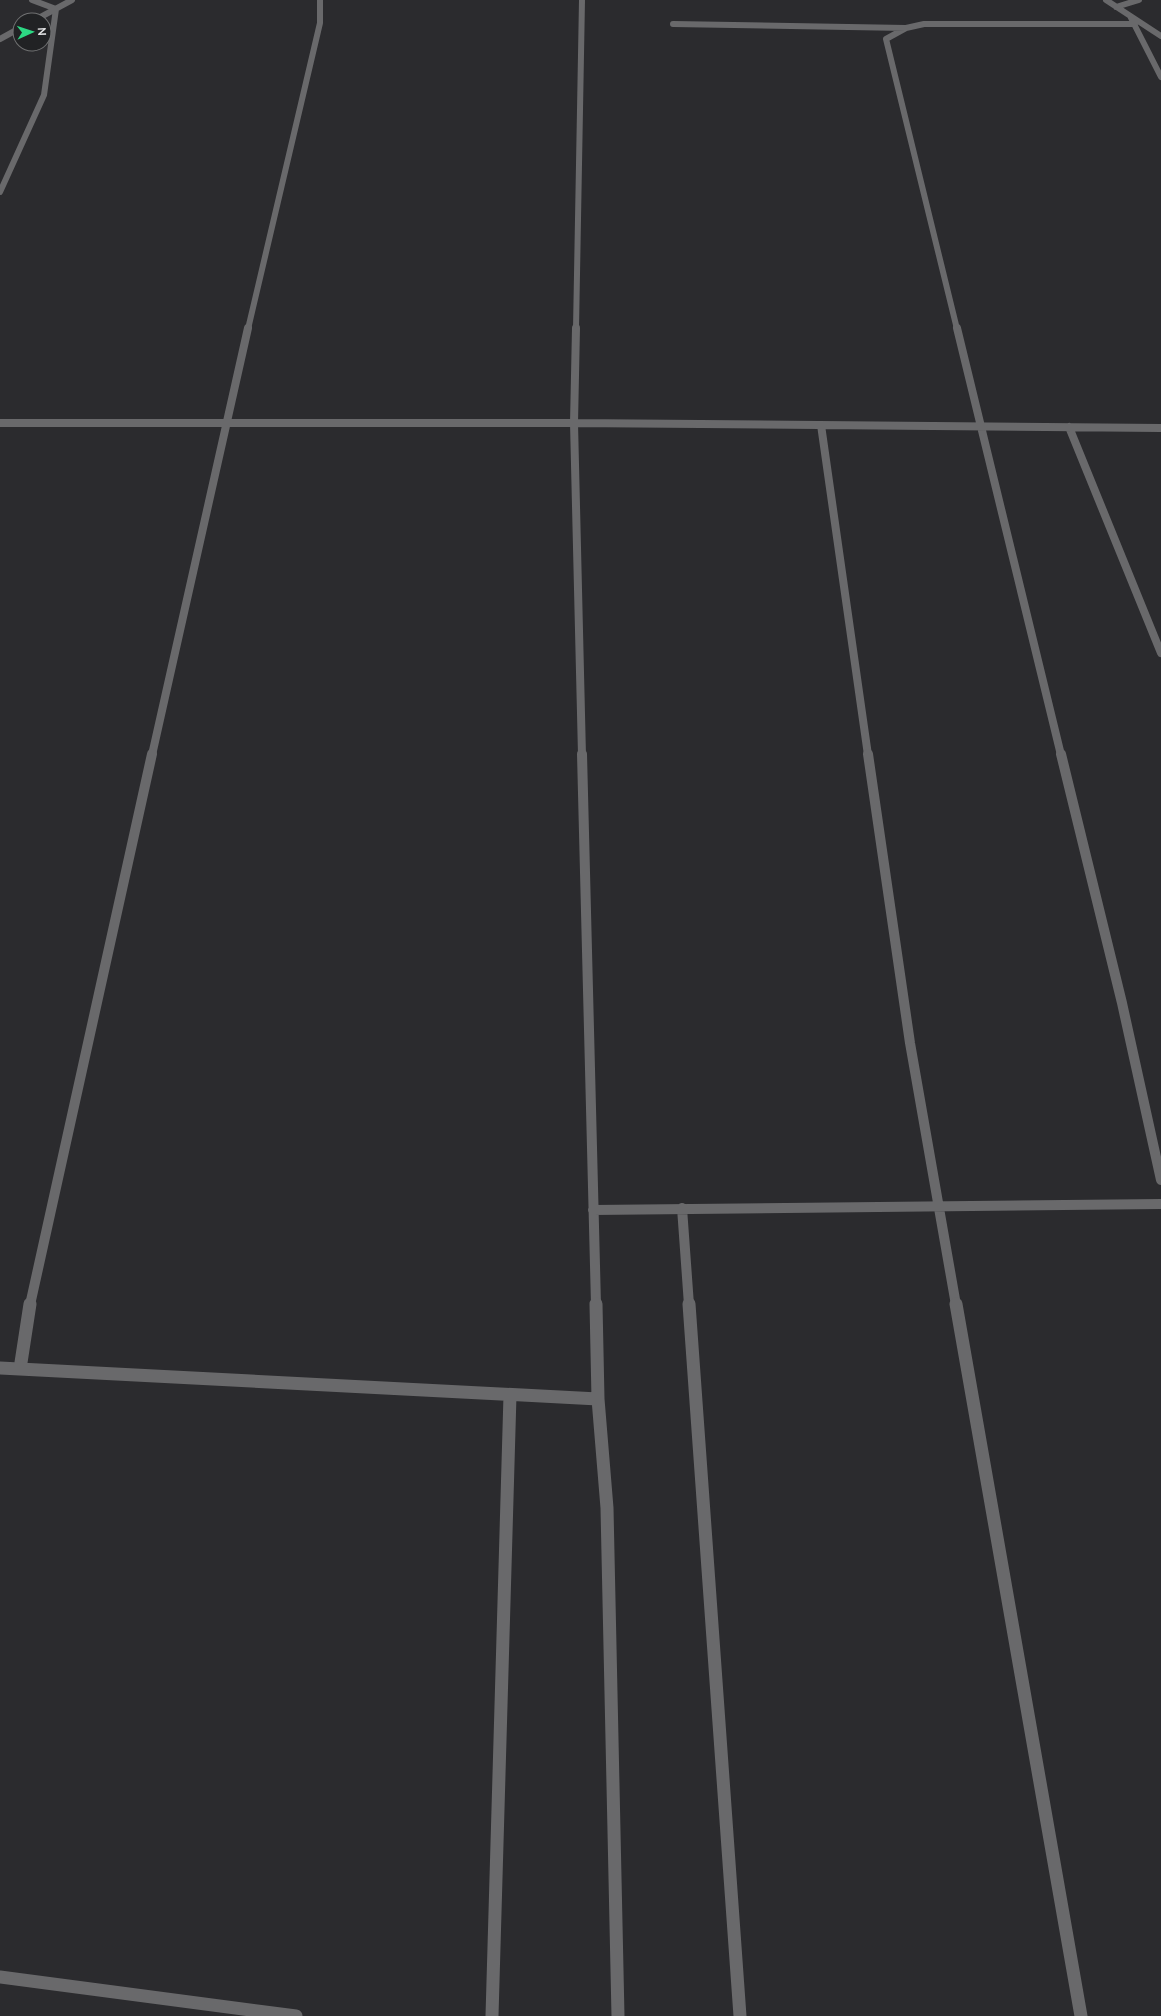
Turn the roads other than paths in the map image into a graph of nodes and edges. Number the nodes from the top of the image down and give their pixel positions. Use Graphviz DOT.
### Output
graph roads {
  1 [pos="32,0"];
  2 [pos="72,0"];
  3 [pos="320,0"];
  4 [pos="582,0"];
  5 [pos="1106,0"];
  6 [pos="1138,0"];
  7 [pos="1116,7"];
  8 [pos="56,9"];
  9 [pos="50,12"];
  10 [pos="1130,16"];
  11 [pos="672,24"];
  12 [pos="1135,24"];
  13 [pos="906,28"];
  14 [pos="12,32"];
  15 [pos="1161,36"];
  16 [pos="0,39"];
  17 [pos="1161,77"];
  18 [pos="0,192"];
  19 [pos="0,423"];
  20 [pos="226,423"];
  21 [pos="574,424"];
  22 [pos="821,425"];
  23 [pos="980,427"];
  24 [pos="1069,427"];
  25 [pos="1161,428"];
  26 [pos="1161,653"];
  27 [pos="1161,1180"];
  28 [pos="1161,1204"];
  29 [pos="939,1206"];
  30 [pos="682,1208"];
  31 [pos="594,1210"];
  32 [pos="0,1368"];
  33 [pos="20,1369"];
  34 [pos="510,1395"];
  35 [pos="598,1399"];
  36 [pos="0,1977"];
  37 [pos="296,2016"];
  38 [pos="492,2016"];
  39 [pos="618,2016"];
  40 [pos="740,2016"];
  41 [pos="1081,2016"];
  1 -- 8 [label="street"];
  2 -- 8 [label="street"];
  3 -- 20 [label="street"];
  4 -- 21 [label="street"];
  5 -- 7 [label="street"];
  6 -- 7 [label="street"];
  7 -- 10 [label="street"];
  8 -- 9 [label="street"];
  8 -- 18 [label="street"];
  10 -- 12 [label="street"];
  10 -- 15 [label="street"];
  11 -- 13 [label="street"];
  12 -- 13 [label="street"];
  12 -- 17 [label="street"];
  13 -- 23 [label="street"];
  14 -- 16 [label="street"];
  19 -- 20 [label="street"];
  20 -- 21 [label="street"];
  20 -- 33 [label="street"];
  21 -- 22 [label="street"];
  21 -- 31 [label="street"];
  22 -- 23 [label="street"];
  22 -- 29 [label="street"];
  23 -- 24 [label="street"];
  23 -- 27 [label="street"];
  24 -- 25 [label="street"];
  24 -- 26 [label="street"];
  28 -- 29 [label="street"];
  29 -- 30 [label="street"];
  29 -- 41 [label="street"];
  30 -- 31 [label="street"];
  30 -- 40 [label="street"];
  31 -- 35 [label="street"];
  32 -- 33 [label="street"];
  33 -- 34 [label="street"];
  34 -- 35 [label="street"];
  34 -- 38 [label="street"];
  35 -- 39 [label="street"];
  36 -- 37 [label="street"];
}
